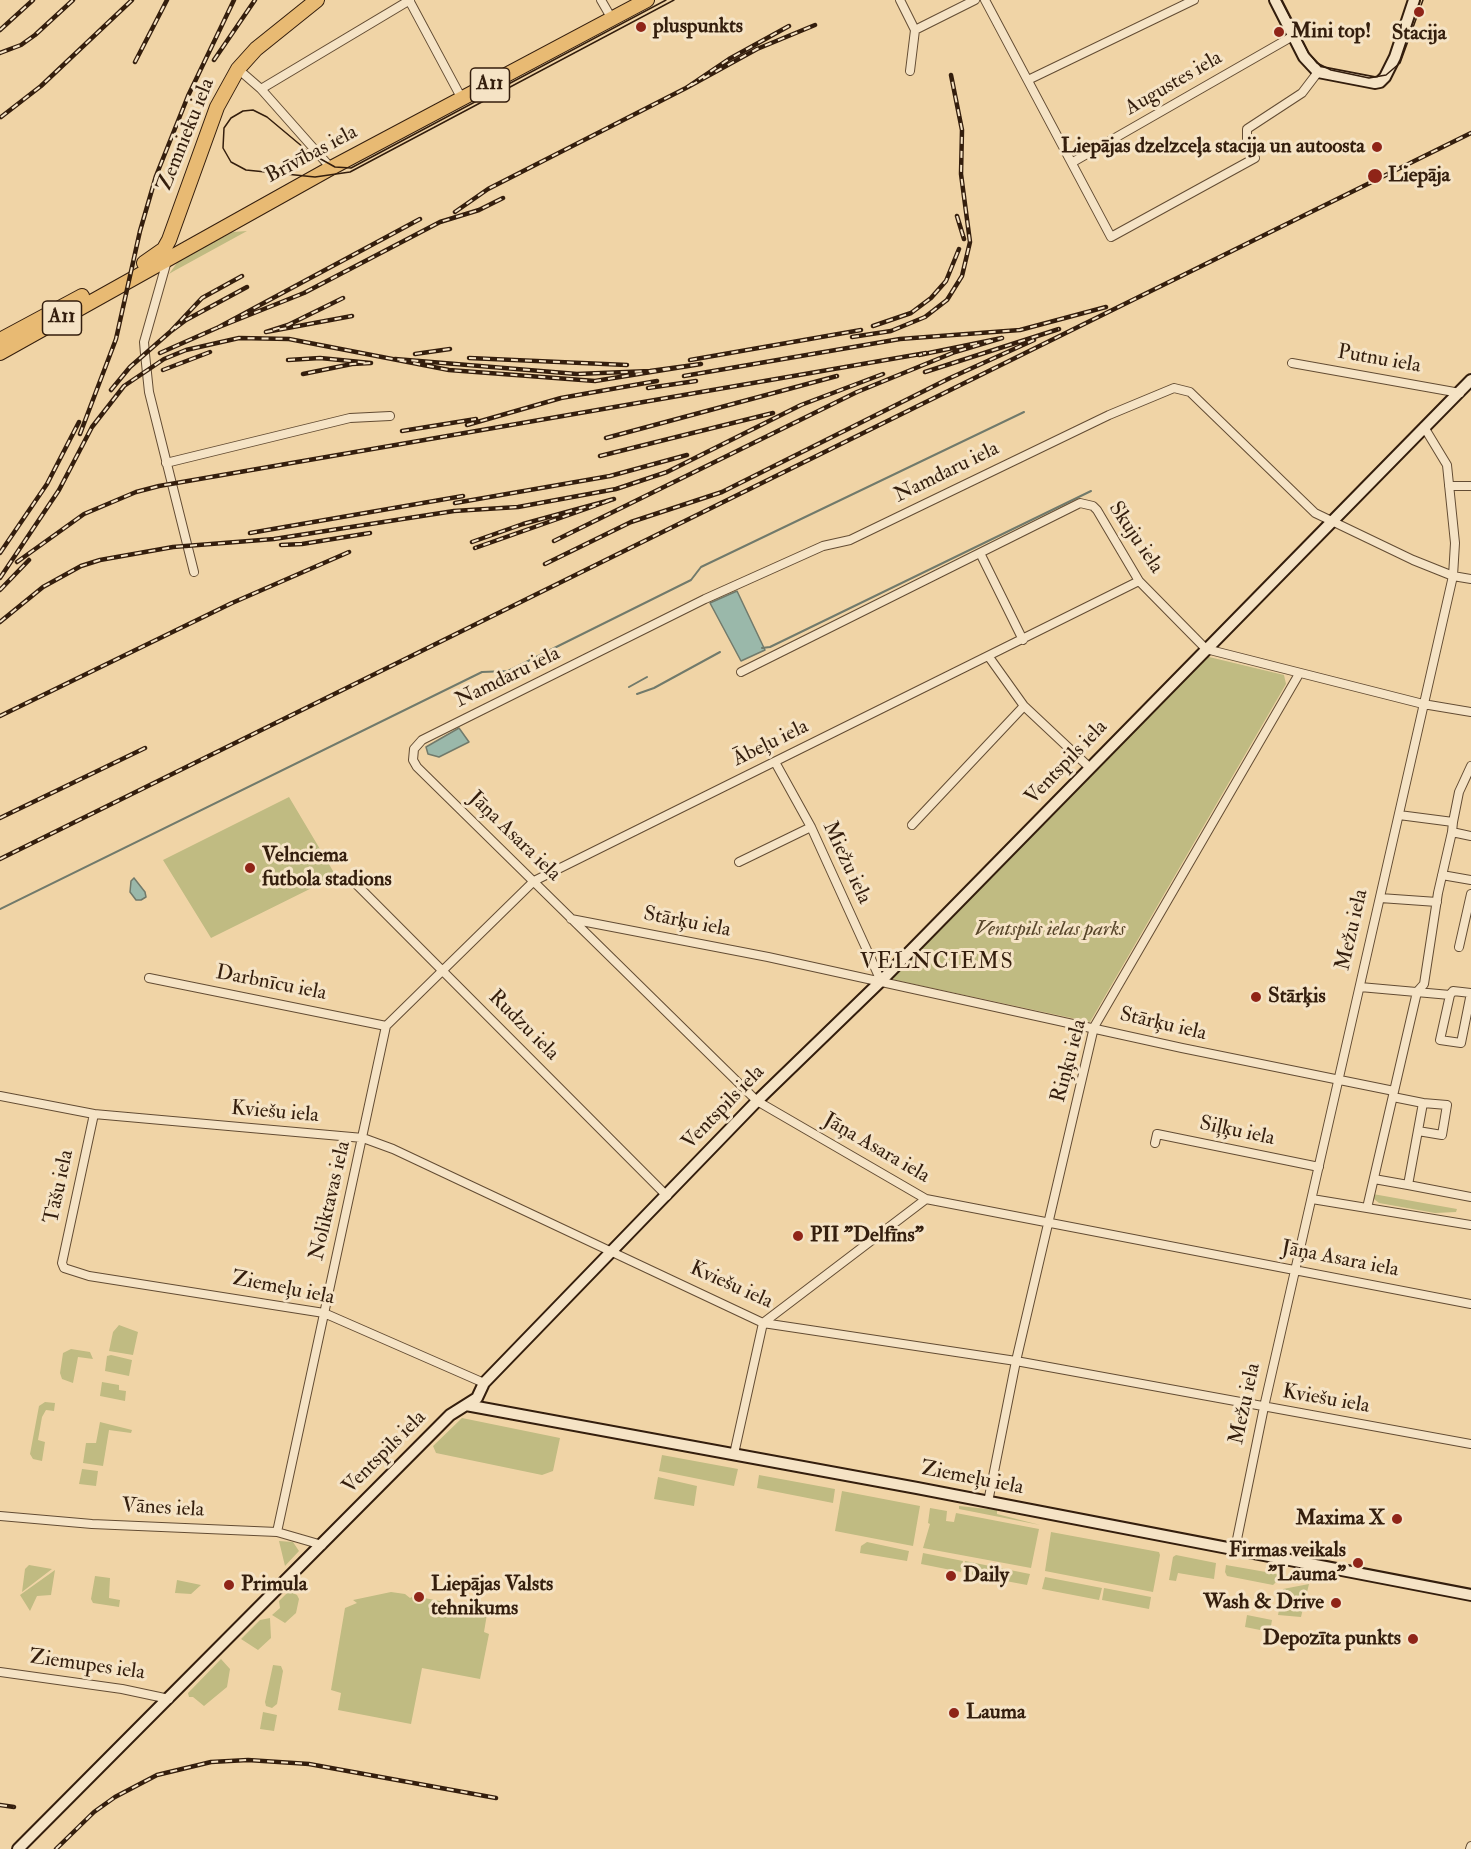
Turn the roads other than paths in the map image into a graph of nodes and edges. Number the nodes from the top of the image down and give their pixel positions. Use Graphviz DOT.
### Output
graph roads {
  1 [pos="317,0"];
  2 [pos="410,0"];
  3 [pos="601,0"];
  4 [pos="647,0"];
  5 [pos="900,0"];
  6 [pos="975,0"];
  7 [pos="985,0"];
  8 [pos="1172,0"];
  9 [pos="1194,0"];
  10 [pos="1275,0"];
  11 [pos="1414,0"];
  12 [pos="1176,8"];
  13 [pos="612,19"];
  14 [pos="915,30"];
  15 [pos="1293,36"];
  16 [pos="238,69"];
  17 [pos="910,71"];
  18 [pos="1318,72"];
  19 [pos="1028,80"];
  20 [pos="261,89"];
  21 [pos="462,99"];
  22 [pos="1073,162"];
  23 [pos="332,168"];
  24 [pos="166,254"];
  25 [pos="0,340"];
  26 [pos="0,353"];
  27 [pos="1292,363"];
  28 [pos="1471,380"];
  29 [pos="1460,393"];
  30 [pos="390,416"];
  31 [pos="1424,427"];
  32 [pos="166,463"];
  33 [pos="1449,486"];
  34 [pos="1471,486"];
  35 [pos="1331,522"];
  36 [pos="980,553"];
  37 [pos="194,572"];
  38 [pos="1453,576"];
  39 [pos="1471,579"];
  40 [pos="1139,581"];
  41 [pos="1023,640"];
  42 [pos="1206,650"];
  43 [pos="988,657"];
  44 [pos="741,672"];
  45 [pos="1299,674"];
  46 [pos="1423,704"];
  47 [pos="1024,706"];
  48 [pos="1471,712"];
  49 [pos="414,749"];
  50 [pos="775,762"];
  51 [pos="1471,766"];
  52 [pos="1089,767"];
  53 [pos="1399,815"];
  54 [pos="1453,822"];
  55 [pos="912,825"];
  56 [pos="811,827"];
  57 [pos="1452,831"];
  58 [pos="1471,836"];
  59 [pos="739,862"];
  60 [pos="1442,875"];
  61 [pos="1471,880"];
  62 [pos="534,881"];
  63 [pos="354,882"];
  64 [pos="1471,894"];
  65 [pos="1380,898"];
  66 [pos="1437,902"];
  67 [pos="571,919"];
  68 [pos="1468,927"];
  69 [pos="1459,947"];
  70 [pos="441,970"];
  71 [pos="149,978"];
  72 [pos="881,981"];
  73 [pos="1360,987"];
  74 [pos="1418,992"];
  75 [pos="1471,993"];
  76 [pos="1450,995"];
  77 [pos="386,1026"];
  78 [pos="1094,1028"];
  79 [pos="1340,1081"];
  80 [pos="1394,1094"];
  81 [pos="0,1096"];
  82 [pos="757,1101"];
  83 [pos="1423,1103"];
  84 [pos="94,1114"];
  85 [pos="1418,1131"];
  86 [pos="363,1138"];
  87 [pos="1155,1143"];
  88 [pos="1319,1167"];
  89 [pos="1374,1179"];
  90 [pos="1408,1185"];
  91 [pos="667,1196"];
  92 [pos="1471,1197"];
  93 [pos="1312,1198"];
  94 [pos="926,1199"];
  95 [pos="1367,1208"];
  96 [pos="1050,1222"];
  97 [pos="1471,1225"];
  98 [pos="613,1251"];
  99 [pos="64,1268"];
  100 [pos="1296,1271"];
  101 [pos="1471,1304"];
  102 [pos="324,1312"];
  103 [pos="763,1323"];
  104 [pos="1017,1361"];
  105 [pos="484,1383"];
  106 [pos="466,1405"];
  107 [pos="1264,1407"];
  108 [pos="1471,1444"];
  109 [pos="734,1455"];
  110 [pos="988,1502"];
  111 [pos="0,1516"];
  112 [pos="277,1532"];
  113 [pos="322,1545"];
  114 [pos="1235,1549"];
  115 [pos="1471,1595"];
  116 [pos="0,1672"];
  117 [pos="169,1699"];
  118 [pos="18,1849"];
  1 -- 16 [label="highway, Zemnieku iela"];
  2 -- 20 [label="street"];
  2 -- 21 [label="street"];
  3 -- 13 [label="street"];
  4 -- 13 [label="highway, Brīvības iela / A11"];
  5 -- 14 [label="street"];
  6 -- 14 [label="street"];
  7 -- 19 [label="street"];
  8 -- 12 [label="street"];
  9 -- 12 [label="street"];
  10 -- 15 [label="street"];
  11 -- 18 [label="street"];
  12 -- 19 [label="street"];
  13 -- 21 [label="highway, Brīvības iela / A11"];
  14 -- 17 [label="street"];
  15 -- 18 [label="street"];
  15 -- 22 [label="street, Augustes iela"];
  16 -- 20 [label="street"];
  16 -- 24 [label="highway, Zemnieku iela"];
  18 -- 22 [label="street"];
  19 -- 22 [label="street"];
  20 -- 23 [label="street"];
  21 -- 23 [label="highway, Brīvības iela / A11"];
  23 -- 24 [label="highway, Brīvības iela / A11"];
  24 -- 25 [label="highway, Brīvības iela / A11"];
  24 -- 26 [label="highway, Brīvības iela / A11"];
  24 -- 32 [label="street"];
  27 -- 29 [label="street, Putnu iela"];
  28 -- 29 [label="street"];
  29 -- 31 [label="street, Ventspils iela"];
  30 -- 32 [label="street"];
  31 -- 33 [label="street, Mežu iela"];
  31 -- 35 [label="street, Ventspils iela"];
  32 -- 37 [label="street"];
  33 -- 34 [label="street"];
  33 -- 38 [label="street, Mežu iela"];
  35 -- 38 [label="street, Namdaru iela"];
  35 -- 42 [label="street, Ventspils iela"];
  35 -- 49 [label="street, Namdaru iela"];
  36 -- 40 [label="street, Skuju iela"];
  36 -- 41 [label="street"];
  36 -- 44 [label="street, Skuju iela"];
  38 -- 39 [label="street, Namdaru iela"];
  38 -- 46 [label="street, Mežu iela"];
  40 -- 41 [label="street, Ābeļu iela"];
  40 -- 42 [label="street, Skuju iela"];
  41 -- 43 [label="street, Ābeļu iela"];
  42 -- 45 [label="street"];
  42 -- 52 [label="street, Ventspils iela"];
  43 -- 47 [label="street"];
  43 -- 50 [label="street, Ābeļu iela"];
  45 -- 46 [label="street"];
  45 -- 78 [label="street, Riņķu iela"];
  46 -- 48 [label="street"];
  46 -- 53 [label="street, Mežu iela"];
  47 -- 52 [label="street"];
  47 -- 55 [label="street"];
  49 -- 62 [label="street, Jāņa Asara iela"];
  50 -- 56 [label="street, Miežu iela"];
  50 -- 62 [label="street, Ābeļu iela"];
  51 -- 54 [label="street"];
  52 -- 72 [label="street, Ventspils iela"];
  53 -- 54 [label="street"];
  53 -- 65 [label="street, Mežu iela"];
  54 -- 57 [label="street"];
  56 -- 59 [label="street"];
  56 -- 72 [label="street, Miežu iela"];
  57 -- 58 [label="street"];
  57 -- 60 [label="street"];
  60 -- 61 [label="street"];
  60 -- 66 [label="street"];
  62 -- 67 [label="street, Jāņa Asara iela"];
  62 -- 70 [label="street, Ābeļu iela"];
  63 -- 70 [label="street, Rudzu iela"];
  64 -- 68 [label="street"];
  65 -- 66 [label="street"];
  65 -- 73 [label="street, Mežu iela"];
  66 -- 74 [label="street"];
  67 -- 72 [label="street, Stārķu iela"];
  67 -- 82 [label="street, Jāņa Asara iela"];
  68 -- 69 [label="street"];
  70 -- 77 [label="street"];
  70 -- 91 [label="street, Rudzu iela"];
  71 -- 77 [label="street, Darbnīcu iela"];
  72 -- 78 [label="street, Stārķu iela"];
  72 -- 82 [label="street, Ventspils iela"];
  73 -- 74 [label="street"];
  73 -- 79 [label="street, Mežu iela"];
  74 -- 76 [label="street"];
  74 -- 80 [label="street"];
  75 -- 76 [label="street"];
  75 -- 76 [label="street"];
  77 -- 86 [label="street, Noliktavas iela"];
  78 -- 79 [label="street, Stārķu iela"];
  78 -- 96 [label="street, Riņķu iela"];
  79 -- 80 [label="street, Stārķu iela"];
  79 -- 88 [label="street, Mežu iela"];
  80 -- 83 [label="street, Stārķu iela"];
  80 -- 89 [label="street"];
  81 -- 84 [label="street, Kviešu iela"];
  82 -- 91 [label="street, Ventspils iela"];
  82 -- 94 [label="street, Jāņa Asara iela"];
  83 -- 85 [label="street"];
  83 -- 85 [label="street, Stārķu iela"];
  84 -- 86 [label="street, Kviešu iela"];
  84 -- 99 [label="street, Tāšu iela"];
  85 -- 90 [label="street"];
  86 -- 98 [label="street, Kviešu iela"];
  86 -- 102 [label="street, Noliktavas iela"];
  87 -- 88 [label="street, Siļķu iela"];
  88 -- 93 [label="street, Mežu iela"];
  89 -- 90 [label="street"];
  89 -- 95 [label="street"];
  90 -- 92 [label="street"];
  91 -- 98 [label="street, Ventspils iela"];
  93 -- 95 [label="street"];
  93 -- 100 [label="street, Mežu iela"];
  94 -- 96 [label="street, Jāņa Asara iela"];
  94 -- 103 [label="street"];
  95 -- 97 [label="street"];
  96 -- 100 [label="street, Jāņa Asara iela"];
  96 -- 104 [label="street, Riņķu iela"];
  98 -- 103 [label="street, Kviešu iela"];
  98 -- 105 [label="street, Ventspils iela"];
  99 -- 102 [label="street, Ziemeļu iela"];
  100 -- 101 [label="street, Jāņa Asara iela"];
  100 -- 107 [label="street, Mežu iela"];
  102 -- 105 [label="street, Ziemeļu iela"];
  102 -- 112 [label="street, Noliktavas iela"];
  103 -- 104 [label="street, Kviešu iela"];
  103 -- 109 [label="street"];
  104 -- 107 [label="street, Kviešu iela"];
  104 -- 110 [label="street, Riņķu iela"];
  105 -- 106 [label="street, Ventspils iela"];
  106 -- 109 [label="street, Ziemeļu iela"];
  106 -- 113 [label="street, Ventspils iela"];
  107 -- 108 [label="street, Kviešu iela"];
  107 -- 114 [label="street, Mežu iela"];
  109 -- 110 [label="street, Ziemeļu iela"];
  110 -- 114 [label="street, Ziemeļu iela"];
  111 -- 112 [label="street, Vānes iela"];
  112 -- 113 [label="street, Vānes iela"];
  113 -- 117 [label="street, Ventspils iela"];
  114 -- 115 [label="street, Ziemeļu iela"];
  116 -- 117 [label="street, Ziemupes iela"];
  117 -- 118 [label="street, Ventspils iela"];
}
